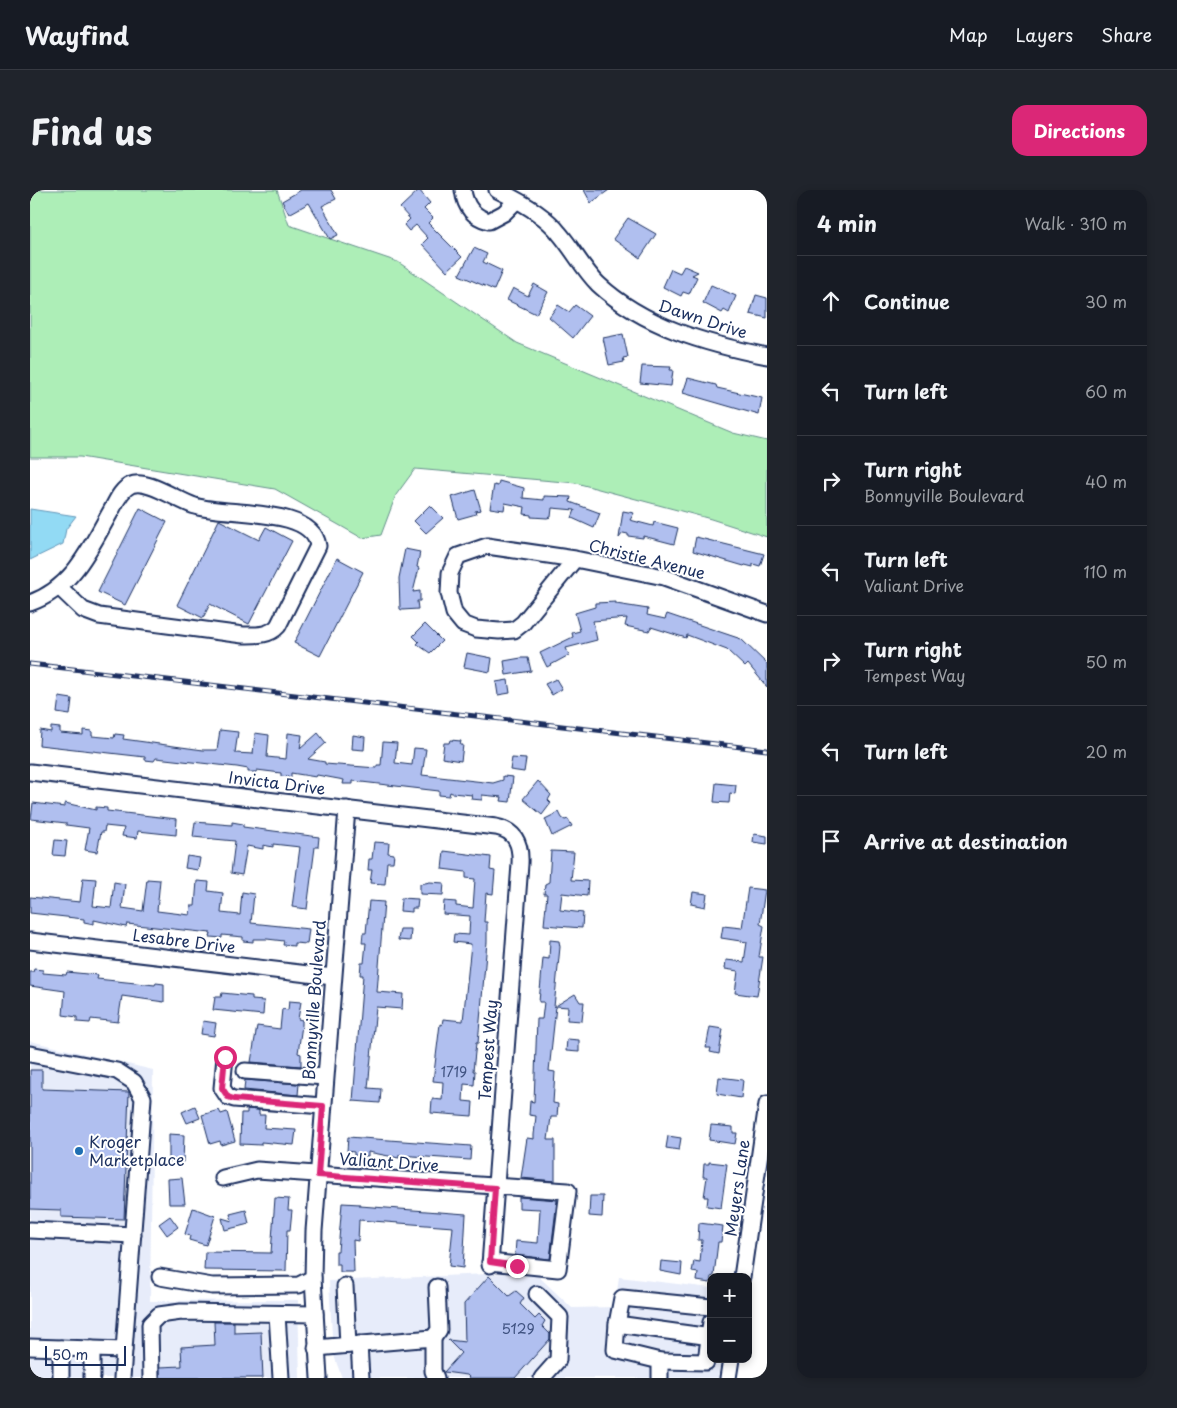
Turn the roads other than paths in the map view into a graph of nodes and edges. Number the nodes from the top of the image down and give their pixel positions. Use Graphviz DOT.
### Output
graph roads {
  1 [pos="464,190"];
  2 [pos="497,190"];
  3 [pos="516,201"];
  4 [pos="767,356"];
  5 [pos="574,559"];
  6 [pos="60,588"];
  7 [pos="30,603"];
  8 [pos="767,614"];
  9 [pos="30,772"];
  10 [pos="347,809"];
  11 [pos="516,839"];
  12 [pos="30,941"];
  13 [pos="333,976"];
  14 [pos="30,1054"];
  15 [pos="225,1057"];
  16 [pos="245,1071"];
  17 [pos="325,1077"];
  18 [pos="767,1104"];
  19 [pos="323,1106"];
  20 [pos="318,1175"];
  21 [pos="223,1178"];
  22 [pos="495,1188"];
  23 [pos="30,1230"];
  24 [pos="133,1235"];
  25 [pos="490,1264"];
  26 [pos="743,1273"];
  27 [pos="160,1277"];
  28 [pos="312,1278"];
  29 [pos="345,1286"];
  30 [pos="437,1287"];
  31 [pos="537,1294"];
  32 [pos="707,1307"];
  33 [pos="277,1314"];
  34 [pos="314,1314"];
  35 [pos="617,1324"];
  36 [pos="707,1332"];
  37 [pos="433,1338"];
  38 [pos="354,1344"];
  39 [pos="30,1347"];
  40 [pos="61,1348"];
  41 [pos="316,1348"];
  42 [pos="92,1349"];
  43 [pos="124,1350"];
  44 [pos="707,1354"];
  45 [pos="660,1361"];
  46 [pos="730,1363"];
  47 [pos="318,1376"];
  48 [pos="61,1378"];
  49 [pos="92,1378"];
  50 [pos="122,1378"];
  51 [pos="152,1378"];
  52 [pos="281,1378"];
  53 [pos="361,1378"];
  54 [pos="436,1378"];
  55 [pos="542,1378"];
  56 [pos="660,1378"];
  57 [pos="728,1378"];
  1 -- 3 [label="street"];
  2 -- 3 [label="street, Dawn Drive"];
  3 -- 4 [label="street, Dawn Drive"];
  5 -- 5 [label="street, Christie Avenue"];
  5 -- 8 [label="street, Christie Avenue"];
  6 -- 6 [label="street"];
  6 -- 7 [label="street"];
  9 -- 10 [label="street, Invicta Drive"];
  10 -- 11 [label="street, Invicta Drive"];
  10 -- 13 [label="street, Bonnyville Boulevard"];
  11 -- 22 [label="street, Tempest Way"];
  12 -- 13 [label="street, Lesabre Drive"];
  13 -- 17 [label="street, Bonnyville Boulevard"];
  14 -- 24 [label="street"];
  15 -- 19 [label="street"];
  16 -- 17 [label="street"];
  17 -- 19 [label="street, Bonnyville Boulevard"];
  18 -- 26 [label="street, Meyers Lane"];
  19 -- 20 [label="street, Bonnyville Boulevard"];
  20 -- 21 [label="street, Valiant Drive"];
  20 -- 22 [label="street, Valiant Drive"];
  20 -- 28 [label="street, Bonnyville Boulevard"];
  22 -- 25 [label="street, Tempest Way"];
  22 -- 25 [label="street, Valiant Drive"];
  23 -- 24 [label="street"];
  24 -- 43 [label="street"];
  27 -- 28 [label="street"];
  28 -- 34 [label="street, Bonnyville Boulevard"];
  29 -- 38 [label="street"];
  30 -- 37 [label="street"];
  31 -- 55 [label="street"];
  32 -- 35 [label="street"];
  33 -- 34 [label="street"];
  33 -- 51 [label="street"];
  33 -- 52 [label="street"];
  34 -- 41 [label="street, Bonnyville Boulevard"];
  35 -- 36 [label="street"];
  35 -- 45 [label="street"];
  37 -- 38 [label="street"];
  37 -- 54 [label="street"];
  38 -- 41 [label="street"];
  38 -- 53 [label="street"];
  39 -- 40 [label="street"];
  40 -- 42 [label="street"];
  40 -- 48 [label="street"];
  41 -- 47 [label="street, Bonnyville Boulevard"];
  42 -- 43 [label="street"];
  42 -- 49 [label="street"];
  43 -- 50 [label="street"];
  44 -- 45 [label="street"];
  45 -- 56 [label="street"];
  46 -- 57 [label="street"];
}
